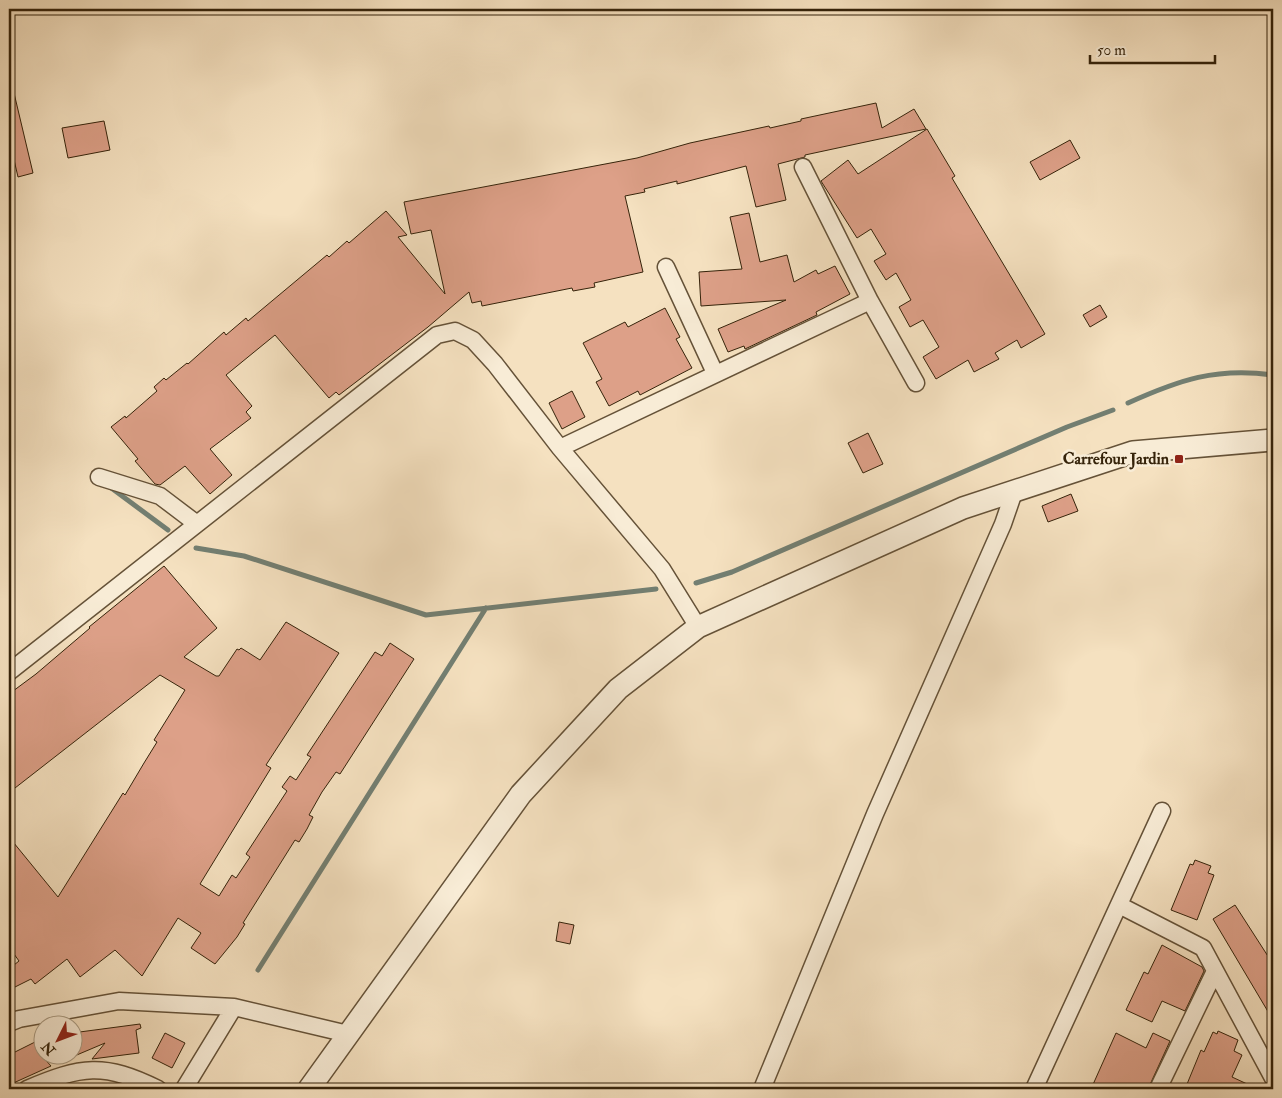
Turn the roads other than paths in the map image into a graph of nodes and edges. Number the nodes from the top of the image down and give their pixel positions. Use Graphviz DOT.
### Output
graph roads {
  1 [pos="803,167"];
  2 [pos="666,267"];
  3 [pos="870,301"];
  4 [pos="715,373"];
  5 [pos="916,383"];
  6 [pos="1273,440"];
  7 [pos="560,448"];
  8 [pos="98,477"];
  9 [pos="1014,492"];
  10 [pos="197,524"];
  11 [pos="698,627"];
  12 [pos="9,672"];
  13 [pos="1162,810"];
  14 [pos="1119,905"];
  15 [pos="1215,971"];
  16 [pos="234,1007"];
  17 [pos="9,1023"];
  18 [pos="348,1034"];
  19 [pos="1273,1078"];
  20 [pos="27,1089"];
  21 [pos="158,1089"];
  22 [pos="184,1089"];
  23 [pos="309,1089"];
  24 [pos="762,1089"];
  25 [pos="1034,1089"];
  26 [pos="1158,1089"];
  1 -- 3 [label="street"];
  2 -- 4 [label="street"];
  3 -- 4 [label="street"];
  3 -- 5 [label="street"];
  4 -- 7 [label="street"];
  6 -- 9 [label="street"];
  7 -- 10 [label="street"];
  7 -- 11 [label="street"];
  8 -- 10 [label="street"];
  9 -- 11 [label="street"];
  9 -- 24 [label="street"];
  10 -- 12 [label="street"];
  11 -- 18 [label="street"];
  13 -- 14 [label="street"];
  14 -- 15 [label="street"];
  14 -- 25 [label="street"];
  15 -- 19 [label="street"];
  15 -- 26 [label="street"];
  16 -- 17 [label="street"];
  16 -- 18 [label="street"];
  16 -- 22 [label="street"];
  18 -- 23 [label="street"];
  20 -- 21 [label="street"];
}
